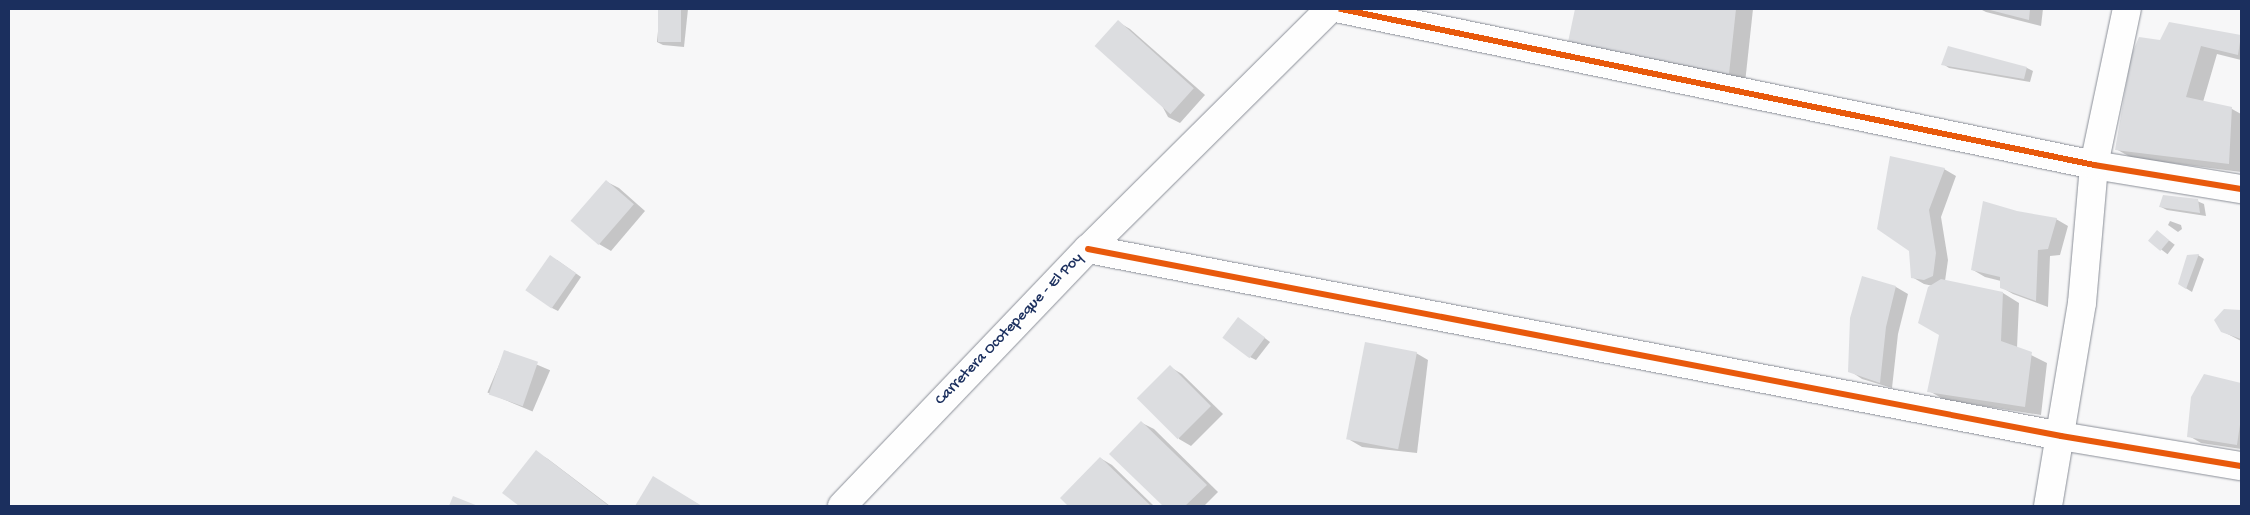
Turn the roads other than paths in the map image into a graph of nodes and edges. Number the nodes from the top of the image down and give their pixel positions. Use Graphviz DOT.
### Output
graph roads {
  1 [pos="1330,9"];
  2 [pos="1342,9"];
  3 [pos="2127,9"];
  4 [pos="2094,165"];
  5 [pos="2241,189"];
  6 [pos="1088,249"];
  7 [pos="2061,436"];
  8 [pos="2241,466"];
  9 [pos="842,506"];
  10 [pos="2048,506"];
  1 -- 6 [label="street, Carretera Ocotepeque - El Poy"];
  2 -- 4 [label="street"];
  3 -- 4 [label="street"];
  4 -- 5 [label="street"];
  4 -- 7 [label="street"];
  6 -- 7 [label="street"];
  6 -- 9 [label="street, Carretera Ocotepeque - El Poy"];
  7 -- 8 [label="street"];
  7 -- 10 [label="street"];
}
